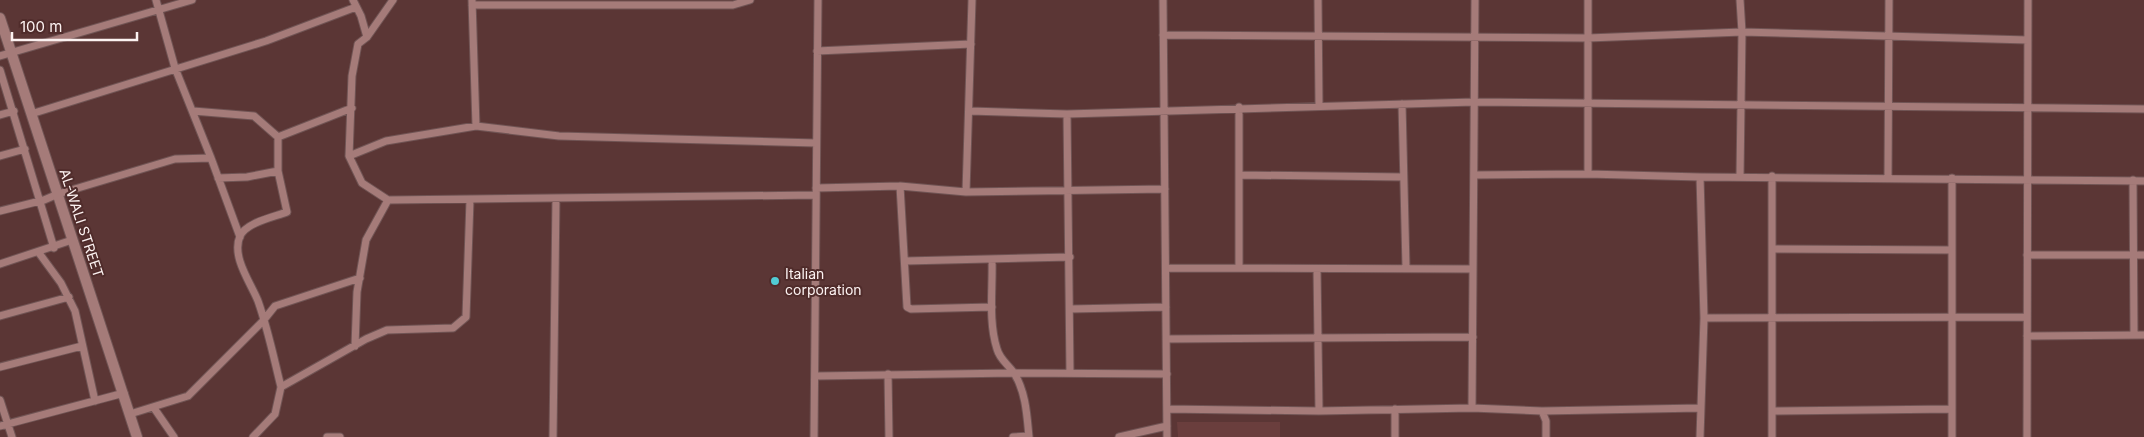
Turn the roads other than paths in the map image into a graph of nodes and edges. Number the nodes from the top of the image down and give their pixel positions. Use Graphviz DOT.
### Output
graph roads {
  1 [pos="156,0"];
  2 [pos="192,0"];
  3 [pos="393,0"];
  4 [pos="750,0"];
  5 [pos="818,0"];
  6 [pos="972,0"];
  7 [pos="1163,0"];
  8 [pos="1318,0"];
  9 [pos="1476,0"];
  10 [pos="1588,0"];
  11 [pos="1740,0"];
  12 [pos="1889,0"];
  13 [pos="2028,0"];
  14 [pos="472,2"];
  15 [pos="626,2"];
  16 [pos="670,2"];
  17 [pos="741,2"];
  18 [pos="354,4"];
  19 [pos="158,10"];
  20 [pos="0,18"];
  21 [pos="1742,32"];
  22 [pos="1163,35"];
  23 [pos="1318,36"];
  24 [pos="1475,36"];
  25 [pos="1889,37"];
  26 [pos="367,38"];
  27 [pos="1588,38"];
  28 [pos="2028,40"];
  29 [pos="970,44"];
  30 [pos="817,51"];
  31 [pos="12,53"];
  32 [pos="0,56"];
  33 [pos="176,68"];
  34 [pos="0,70"];
  35 [pos="1474,102"];
  36 [pos="1402,104"];
  37 [pos="1589,104"];
  38 [pos="1740,104"];
  39 [pos="1319,105"];
  40 [pos="1888,105"];
  41 [pos="1239,107"];
  42 [pos="2028,107"];
  43 [pos="352,108"];
  44 [pos="2144,109"];
  45 [pos="14,111"];
  46 [pos="193,111"];
  47 [pos="970,111"];
  48 [pos="1163,111"];
  49 [pos="31,114"];
  50 [pos="1067,114"];
  51 [pos="0,115"];
  52 [pos="476,126"];
  53 [pos="278,137"];
  54 [pos="816,143"];
  55 [pos="25,149"];
  56 [pos="0,156"];
  57 [pos="350,156"];
  58 [pos="211,158"];
  59 [pos="278,171"];
  60 [pos="1588,174"];
  61 [pos="1240,175"];
  62 [pos="1475,175"];
  63 [pos="1740,176"];
  64 [pos="1772,176"];
  65 [pos="1403,177"];
  66 [pos="1700,177"];
  67 [pos="218,178"];
  68 [pos="1888,178"];
  69 [pos="1952,178"];
  70 [pos="2027,179"];
  71 [pos="2133,180"];
  72 [pos="2144,180"];
  73 [pos="900,186"];
  74 [pos="1165,189"];
  75 [pos="816,191"];
  76 [pos="966,192"];
  77 [pos="1069,192"];
  78 [pos="56,195"];
  79 [pos="556,198"];
  80 [pos="388,200"];
  81 [pos="470,200"];
  82 [pos="41,201"];
  83 [pos="0,211"];
  84 [pos="240,237"];
  85 [pos="72,240"];
  86 [pos="54,248"];
  87 [pos="1772,249"];
  88 [pos="1952,250"];
  89 [pos="39,253"];
  90 [pos="2027,255"];
  91 [pos="2133,255"];
  92 [pos="2144,255"];
  93 [pos="1070,257"];
  94 [pos="992,260"];
  95 [pos="905,261"];
  96 [pos="0,264"];
  97 [pos="1406,267"];
  98 [pos="1166,268"];
  99 [pos="1239,268"];
  100 [pos="1317,268"];
  101 [pos="1473,268"];
  102 [pos="360,278"];
  103 [pos="69,297"];
  104 [pos="992,307"];
  105 [pos="1166,308"];
  106 [pos="1070,309"];
  107 [pos="0,316"];
  108 [pos="1772,316"];
  109 [pos="1951,317"];
  110 [pos="2027,317"];
  111 [pos="1704,318"];
  112 [pos="263,321"];
  113 [pos="2134,335"];
  114 [pos="2144,335"];
  115 [pos="2027,336"];
  116 [pos="1473,337"];
  117 [pos="1319,338"];
  118 [pos="1166,339"];
  119 [pos="82,346"];
  120 [pos="355,346"];
  121 [pos="0,367"];
  122 [pos="1014,373"];
  123 [pos="888,374"];
  124 [pos="1070,374"];
  125 [pos="1167,374"];
  126 [pos="817,376"];
  127 [pos="281,386"];
  128 [pos="124,394"];
  129 [pos="0,400"];
  130 [pos="96,401"];
  131 [pos="154,408"];
  132 [pos="1472,408"];
  133 [pos="1700,408"];
  134 [pos="1167,409"];
  135 [pos="1395,409"];
  136 [pos="1952,409"];
  137 [pos="1319,411"];
  138 [pos="1542,411"];
  139 [pos="1772,411"];
  140 [pos="130,414"];
  141 [pos="8,424"];
  142 [pos="0,426"];
  143 [pos="1167,426"];
  144 [pos="12,437"];
  145 [pos="137,437"];
  146 [pos="174,437"];
  147 [pos="253,437"];
  148 [pos="327,437"];
  149 [pos="340,437"];
  150 [pos="554,437"];
  151 [pos="814,437"];
  152 [pos="890,437"];
  153 [pos="1013,437"];
  154 [pos="1029,437"];
  155 [pos="1119,437"];
  156 [pos="1168,437"];
  157 [pos="1394,437"];
  158 [pos="1546,437"];
  159 [pos="1700,437"];
  160 [pos="1772,437"];
  161 [pos="1952,437"];
  162 [pos="2027,437"];
  1 -- 19 [label="street"];
  2 -- 19 [label="street"];
  3 -- 26 [label="street"];
  4 -- 17 [label="street"];
  5 -- 30 [label="street"];
  6 -- 29 [label="street"];
  7 -- 22 [label="street"];
  8 -- 23 [label="street"];
  9 -- 24 [label="street"];
  10 -- 27 [label="street"];
  11 -- 21 [label="street"];
  12 -- 25 [label="street"];
  13 -- 28 [label="street"];
  14 -- 15 [label="street"];
  14 -- 52 [label="street"];
  15 -- 16 [label="street"];
  16 -- 17 [label="street"];
  18 -- 26 [label="street"];
  18 -- 33 [label="street"];
  19 -- 31 [label="street"];
  19 -- 33 [label="street"];
  20 -- 31 [label="main road, AL-WALI STREET"];
  21 -- 25 [label="street"];
  21 -- 27 [label="street"];
  21 -- 38 [label="street"];
  22 -- 23 [label="street"];
  22 -- 48 [label="street"];
  23 -- 24 [label="street"];
  23 -- 39 [label="street"];
  24 -- 27 [label="street"];
  24 -- 35 [label="street"];
  25 -- 28 [label="street"];
  25 -- 40 [label="street"];
  26 -- 43 [label="street"];
  27 -- 37 [label="street"];
  28 -- 42 [label="street"];
  29 -- 30 [label="street"];
  29 -- 47 [label="street"];
  30 -- 54 [label="street"];
  31 -- 32 [label="street"];
  31 -- 49 [label="main road, AL-WALI STREET"];
  33 -- 46 [label="street"];
  33 -- 49 [label="street"];
  34 -- 45 [label="street"];
  35 -- 36 [label="street"];
  35 -- 37 [label="street"];
  35 -- 62 [label="street"];
  36 -- 39 [label="street"];
  36 -- 65 [label="street"];
  37 -- 38 [label="street"];
  37 -- 60 [label="street"];
  38 -- 40 [label="street"];
  38 -- 63 [label="street"];
  39 -- 41 [label="street"];
  40 -- 42 [label="street"];
  40 -- 68 [label="street"];
  41 -- 48 [label="street"];
  41 -- 61 [label="street"];
  42 -- 44 [label="street"];
  42 -- 70 [label="street"];
  43 -- 53 [label="street"];
  43 -- 57 [label="street"];
  45 -- 51 [label="street"];
  45 -- 55 [label="street"];
  46 -- 53 [label="street"];
  46 -- 58 [label="street"];
  47 -- 50 [label="street"];
  47 -- 76 [label="street"];
  48 -- 50 [label="street"];
  48 -- 74 [label="street"];
  49 -- 78 [label="main road, AL-WALI STREET"];
  50 -- 77 [label="street"];
  52 -- 54 [label="street"];
  52 -- 57 [label="street"];
  53 -- 59 [label="street"];
  54 -- 75 [label="street"];
  55 -- 56 [label="street"];
  55 -- 82 [label="street"];
  57 -- 80 [label="street"];
  58 -- 67 [label="street"];
  58 -- 78 [label="street"];
  59 -- 67 [label="street"];
  59 -- 84 [label="street"];
  60 -- 62 [label="street"];
  60 -- 66 [label="street"];
  61 -- 65 [label="street"];
  61 -- 99 [label="street"];
  62 -- 101 [label="street"];
  63 -- 64 [label="street"];
  63 -- 66 [label="street"];
  64 -- 68 [label="street"];
  64 -- 87 [label="street"];
  65 -- 97 [label="street"];
  66 -- 111 [label="street"];
  67 -- 84 [label="street"];
  68 -- 69 [label="street"];
  69 -- 70 [label="street"];
  69 -- 88 [label="street"];
  70 -- 71 [label="street"];
  70 -- 90 [label="street"];
  71 -- 72 [label="street"];
  71 -- 91 [label="street"];
  73 -- 75 [label="street"];
  73 -- 76 [label="street"];
  73 -- 95 [label="street"];
  74 -- 77 [label="street"];
  74 -- 98 [label="street"];
  75 -- 79 [label="street"];
  75 -- 126 [label="street"];
  76 -- 77 [label="street"];
  77 -- 93 [label="street"];
  78 -- 82 [label="street"];
  78 -- 85 [label="main road, AL-WALI STREET"];
  79 -- 81 [label="street"];
  79 -- 150 [label="street"];
  80 -- 81 [label="street"];
  80 -- 102 [label="street"];
  81 -- 120 [label="street"];
  82 -- 83 [label="street"];
  82 -- 86 [label="street"];
  84 -- 112 [label="street"];
  85 -- 86 [label="street"];
  85 -- 128 [label="main road, AL-WALI STREET"];
  86 -- 89 [label="street"];
  87 -- 88 [label="street"];
  87 -- 108 [label="street"];
  88 -- 109 [label="street"];
  89 -- 96 [label="street"];
  89 -- 103 [label="street"];
  90 -- 91 [label="street"];
  90 -- 110 [label="street"];
  91 -- 92 [label="street"];
  91 -- 113 [label="street"];
  93 -- 94 [label="street"];
  93 -- 106 [label="street"];
  94 -- 95 [label="street"];
  94 -- 104 [label="street"];
  95 -- 104 [label="street"];
  97 -- 100 [label="street"];
  97 -- 101 [label="street"];
  98 -- 99 [label="street"];
  98 -- 105 [label="street"];
  99 -- 100 [label="street"];
  100 -- 117 [label="street"];
  101 -- 116 [label="street"];
  102 -- 112 [label="street"];
  102 -- 120 [label="street"];
  103 -- 107 [label="street"];
  103 -- 119 [label="street"];
  104 -- 122 [label="street"];
  105 -- 106 [label="street"];
  105 -- 118 [label="street"];
  106 -- 124 [label="street"];
  108 -- 109 [label="street"];
  108 -- 111 [label="street"];
  108 -- 139 [label="street"];
  109 -- 110 [label="street"];
  109 -- 136 [label="street"];
  110 -- 115 [label="street"];
  111 -- 133 [label="street"];
  112 -- 127 [label="street"];
  112 -- 131 [label="street"];
  113 -- 114 [label="street"];
  113 -- 115 [label="street"];
  115 -- 162 [label="street"];
  116 -- 117 [label="street"];
  116 -- 132 [label="street"];
  117 -- 118 [label="street"];
  117 -- 137 [label="street"];
  118 -- 125 [label="street"];
  119 -- 121 [label="street"];
  119 -- 130 [label="street"];
  120 -- 127 [label="street"];
  122 -- 123 [label="street"];
  122 -- 124 [label="street"];
  122 -- 154 [label="street"];
  123 -- 126 [label="street"];
  123 -- 152 [label="street"];
  124 -- 125 [label="street"];
  125 -- 134 [label="street"];
  126 -- 151 [label="street"];
  127 -- 147 [label="street"];
  128 -- 130 [label="street"];
  128 -- 140 [label="main road, AL-WALI STREET"];
  129 -- 141 [label="street"];
  130 -- 141 [label="street"];
  131 -- 140 [label="street"];
  131 -- 146 [label="street"];
  132 -- 135 [label="street"];
  132 -- 138 [label="street"];
  133 -- 138 [label="street"];
  133 -- 159 [label="street"];
  134 -- 137 [label="street"];
  134 -- 143 [label="street"];
  135 -- 137 [label="street"];
  135 -- 157 [label="street"];
  136 -- 139 [label="street"];
  136 -- 161 [label="street"];
  138 -- 158 [label="street"];
  139 -- 160 [label="street"];
  140 -- 145 [label="main road, AL-WALI STREET"];
  141 -- 142 [label="street"];
  141 -- 144 [label="street"];
  143 -- 155 [label="street"];
  143 -- 156 [label="street"];
  148 -- 149 [label="street"];
  153 -- 154 [label="street"];
}
